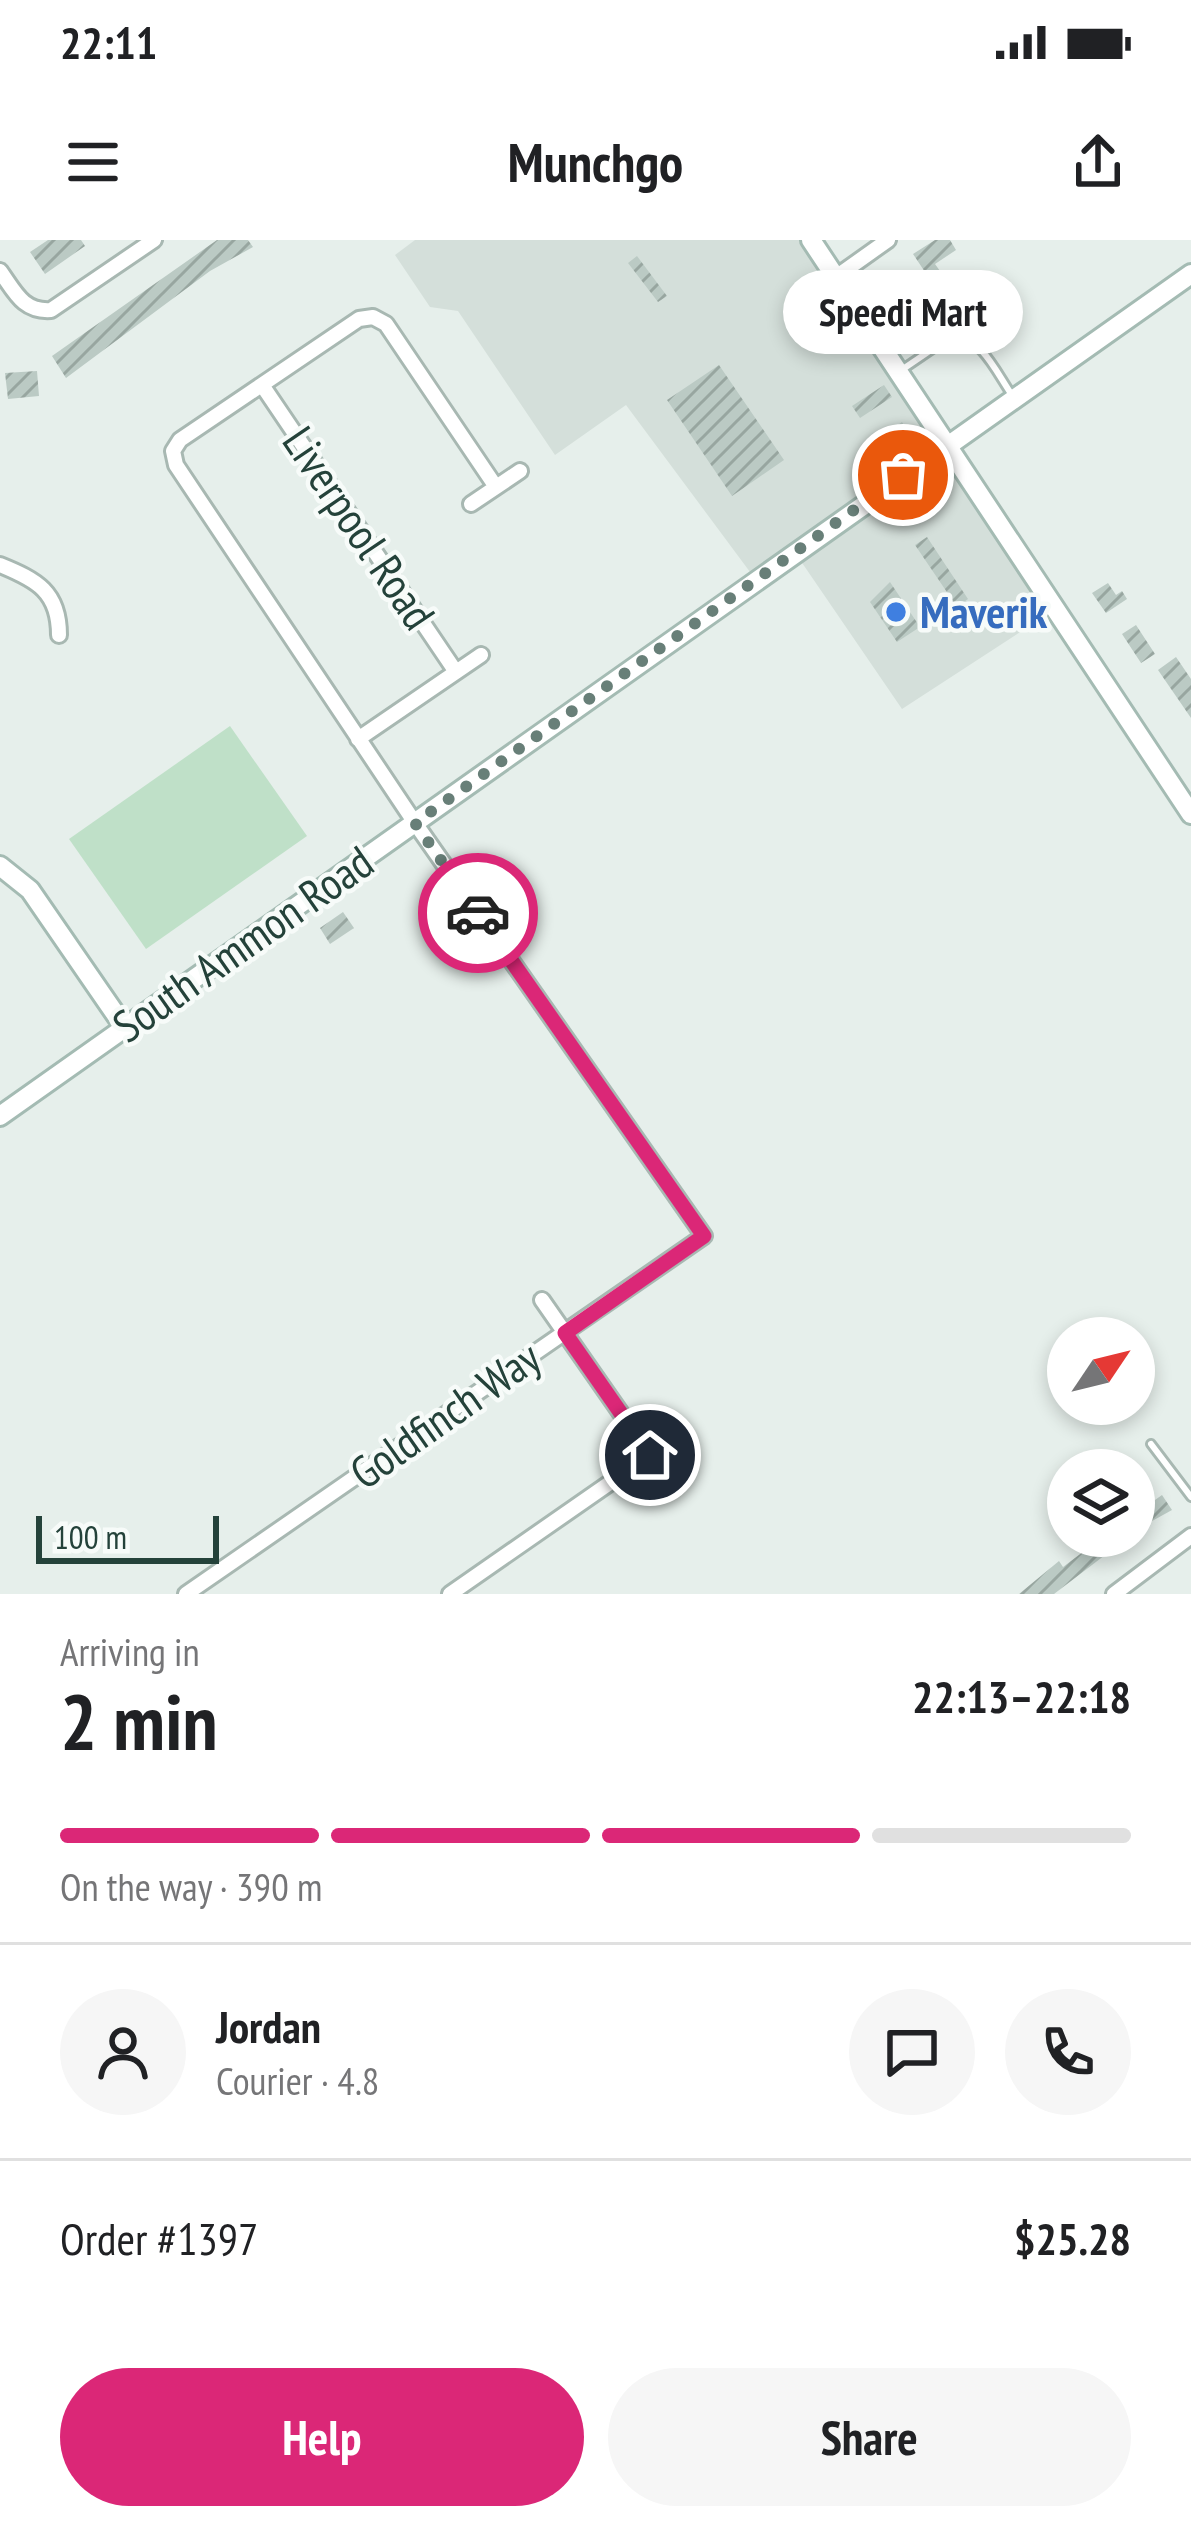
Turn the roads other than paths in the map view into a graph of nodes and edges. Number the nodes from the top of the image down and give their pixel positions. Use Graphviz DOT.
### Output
graph roads {
  1 [pos="154,240"];
  2 [pos="811,240"];
  3 [pos="888,240"];
  4 [pos="0,271"];
  5 [pos="1191,274"];
  6 [pos="836,277"];
  7 [pos="901,371"];
  8 [pos="262,385"];
  9 [pos="1013,397"];
  10 [pos="949,442"];
  11 [pos="520,471"];
  12 [pos="496,487"];
  13 [pos="471,504"];
  14 [pos="0,565"];
  15 [pos="59,634"];
  16 [pos="481,655"];
  17 [pos="456,672"];
  18 [pos="358,739"];
  19 [pos="1191,814"];
  20 [pos="415,823"];
  21 [pos="0,866"];
  22 [pos="125,1028"];
  23 [pos="0,1116"];
  24 [pos="542,1300"];
  25 [pos="565,1333"];
  26 [pos="1151,1444"];
  27 [pos="1191,1497"];
  28 [pos="1191,1536"];
  29 [pos="186,1594"];
  30 [pos="450,1594"];
  31 [pos="1114,1594"];
  1 -- 4 [label="street"];
  2 -- 6 [label="street"];
  3 -- 6 [label="street"];
  5 -- 9 [label="street, South Ammon Road"];
  6 -- 7 [label="street"];
  7 -- 9 [label="lane"];
  7 -- 10 [label="street"];
  8 -- 12 [label="street"];
  8 -- 17 [label="street, Liverpool Road"];
  8 -- 18 [label="street"];
  9 -- 10 [label="street, South Ammon Road"];
  10 -- 19 [label="street"];
  10 -- 20 [label="street, South Ammon Road"];
  11 -- 12 [label="street"];
  12 -- 13 [label="street"];
  14 -- 15 [label="street"];
  16 -- 17 [label="street"];
  17 -- 18 [label="street"];
  18 -- 20 [label="street"];
  20 -- 22 [label="street, South Ammon Road"];
  20 -- 25 [label="street, Goldfinch Way"];
  21 -- 22 [label="street"];
  22 -- 23 [label="street, South Ammon Road"];
  24 -- 25 [label="street"];
  25 -- 29 [label="street, Goldfinch Way"];
  25 -- 30 [label="street"];
  26 -- 27 [label="lane"];
  28 -- 31 [label="street"];
}
